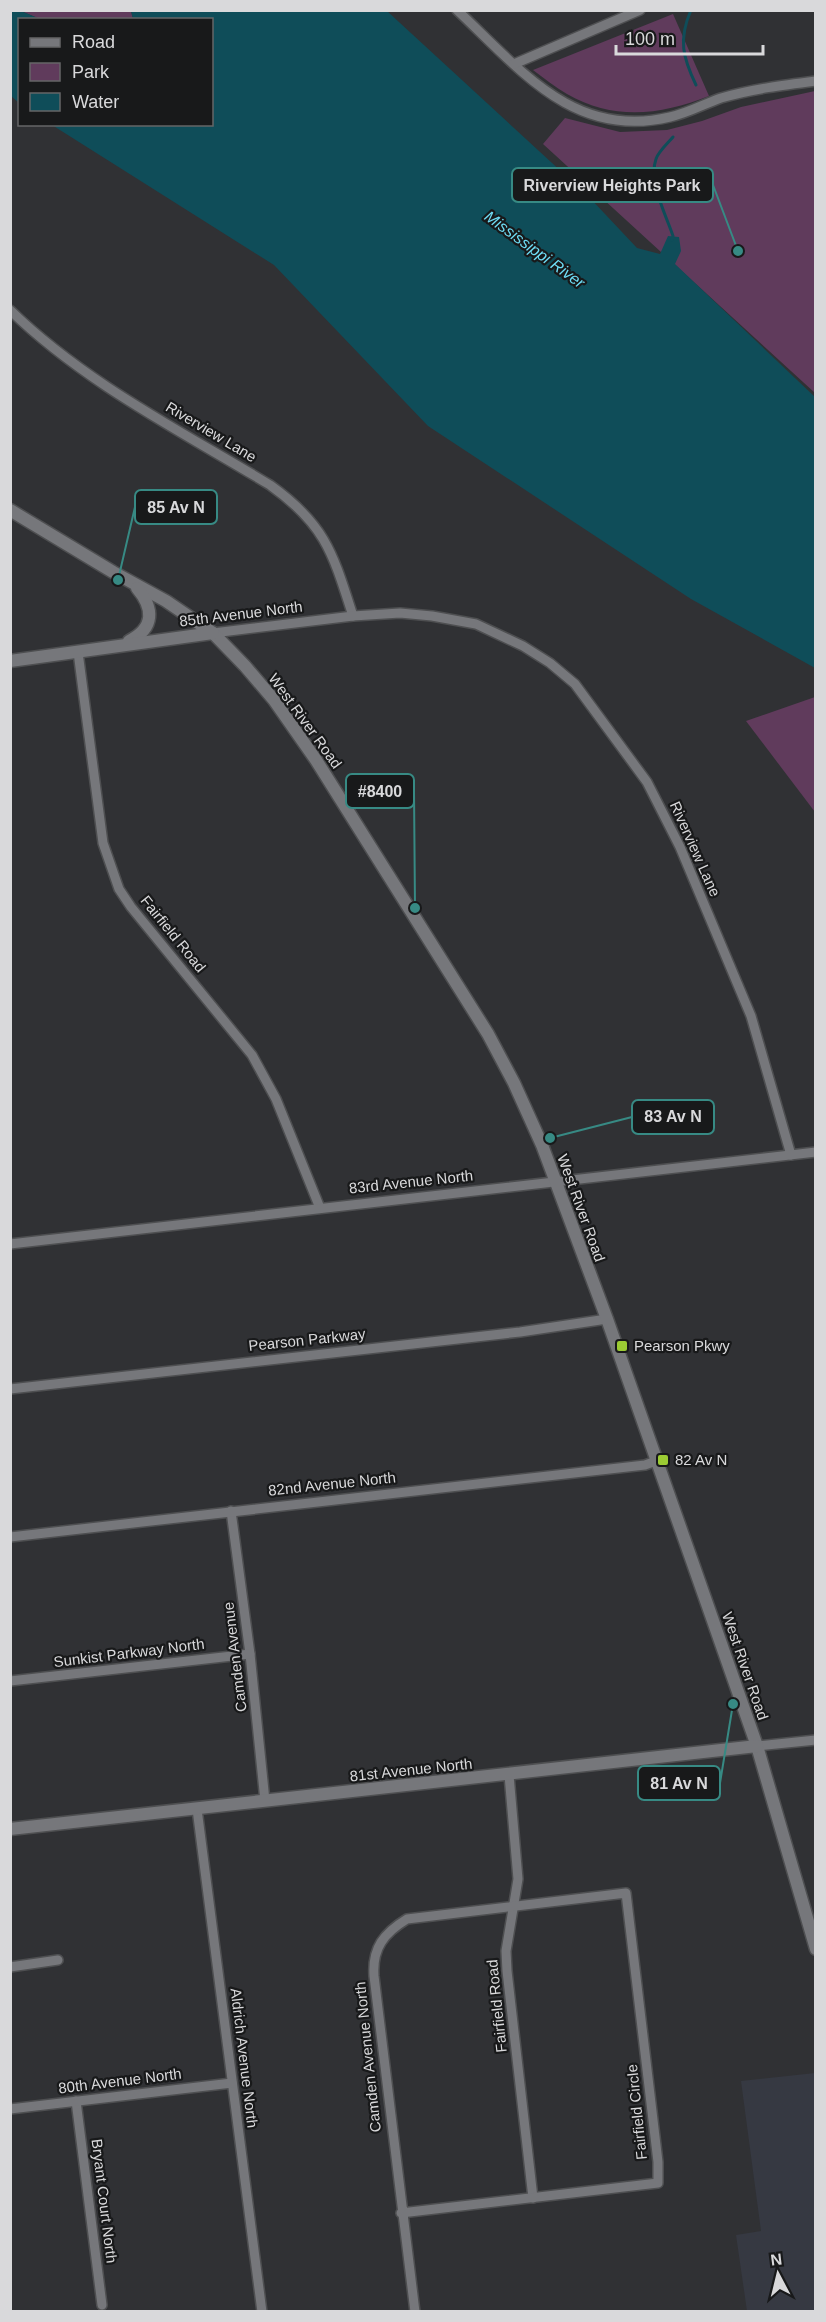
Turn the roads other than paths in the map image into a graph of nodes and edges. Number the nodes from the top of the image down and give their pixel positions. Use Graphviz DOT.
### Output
graph roads {
  1 [pos="457,10"];
  2 [pos="640,10"];
  3 [pos="514,64"];
  4 [pos="816,81"];
  5 [pos="10,310"];
  6 [pos="10,510"];
  7 [pos="134,584"];
  8 [pos="353,616"];
  9 [pos="476,624"];
  10 [pos="213,633"];
  11 [pos="123,644"];
  12 [pos="78,652"];
  13 [pos="10,661"];
  14 [pos="816,1152"];
  15 [pos="791,1155"];
  16 [pos="556,1181"];
  17 [pos="320,1208"];
  18 [pos="10,1244"];
  19 [pos="607,1319"];
  20 [pos="10,1389"];
  21 [pos="656,1461"];
  22 [pos="231,1511"];
  23 [pos="10,1536"];
  24 [pos="250,1654"];
  25 [pos="10,1681"];
  26 [pos="816,1740"];
  27 [pos="757,1746"];
  28 [pos="509,1775"];
  29 [pos="265,1801"];
  30 [pos="197,1809"];
  31 [pos="10,1829"];
  32 [pos="514,1906"];
  33 [pos="816,1949"];
  34 [pos="58,1960"];
  35 [pos="10,1967"];
  36 [pos="232,2083"];
  37 [pos="76,2101"];
  38 [pos="10,2109"];
  39 [pos="533,2198"];
  40 [pos="401,2212"];
  41 [pos="102,2305"];
  42 [pos="262,2312"];
  43 [pos="415,2312"];
  1 -- 3 [label="street"];
  2 -- 3 [label="street"];
  3 -- 4 [label="street"];
  5 -- 8 [label="street, Riverview Lane"];
  6 -- 7 [label="street, West River Road"];
  7 -- 10 [label="street, West River Road"];
  7 -- 11 [label="street"];
  8 -- 9 [label="street, 85th Avenue North"];
  8 -- 10 [label="street, 85th Avenue North"];
  9 -- 15 [label="street, Riverview Lane"];
  10 -- 11 [label="street, 85th Avenue North"];
  10 -- 16 [label="street, West River Road"];
  11 -- 12 [label="street, 85th Avenue North"];
  12 -- 13 [label="street, 85th Avenue North"];
  12 -- 17 [label="street, Fairfield Road"];
  14 -- 15 [label="street, 83rd Avenue North"];
  15 -- 16 [label="street, 83rd Avenue North"];
  16 -- 17 [label="street, 83rd Avenue North"];
  16 -- 19 [label="street, West River Road"];
  17 -- 18 [label="street, 83rd Avenue North"];
  19 -- 20 [label="street, Pearson Parkway"];
  19 -- 21 [label="street, West River Road"];
  21 -- 22 [label="street, 82nd Avenue North"];
  21 -- 27 [label="street, West River Road"];
  22 -- 23 [label="street, 82nd Avenue North"];
  22 -- 24 [label="street, Camden Avenue"];
  24 -- 25 [label="street, Sunkist Parkway North"];
  24 -- 29 [label="street, Camden Avenue"];
  26 -- 27 [label="street, 81st Avenue North"];
  27 -- 28 [label="street, 81st Avenue North"];
  27 -- 33 [label="street, West River Road"];
  28 -- 29 [label="street, 81st Avenue North"];
  28 -- 32 [label="street, Fairfield Road"];
  29 -- 30 [label="street, 81st Avenue North"];
  30 -- 31 [label="street, 81st Avenue North"];
  30 -- 36 [label="street, Aldrich Avenue North"];
  32 -- 39 [label="street, Fairfield Road"];
  32 -- 39 [label="street, Fairfield Circle"];
  32 -- 40 [label="street, Camden Avenue North"];
  34 -- 35 [label="street"];
  36 -- 37 [label="street, 80th Avenue North"];
  36 -- 42 [label="street, Aldrich Avenue North"];
  37 -- 38 [label="street, 80th Avenue North"];
  37 -- 41 [label="street, Bryant Court North"];
  39 -- 40 [label="street, Fairfield Circle"];
  40 -- 43 [label="street, Camden Avenue North"];
}
